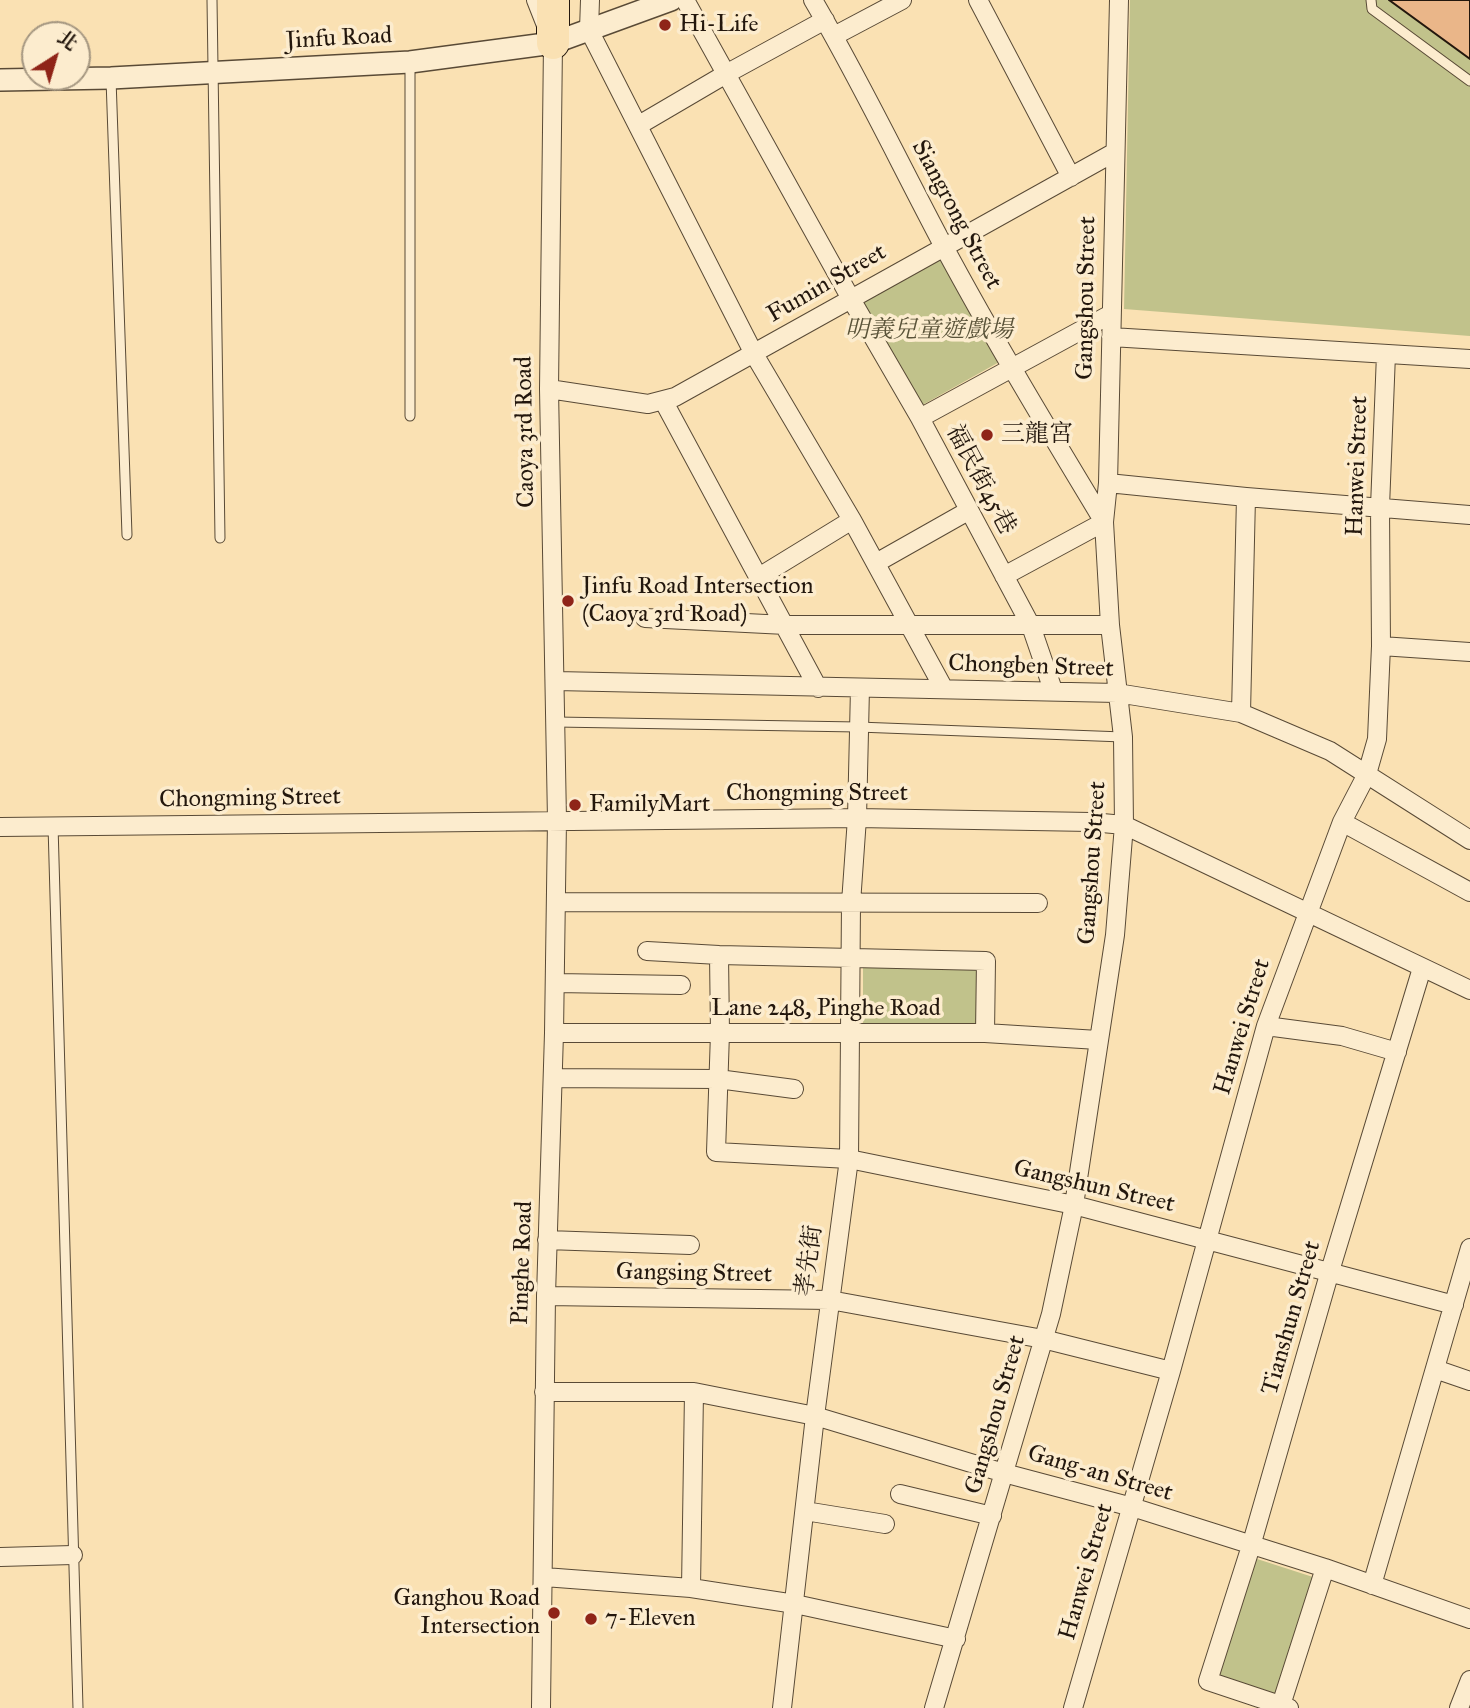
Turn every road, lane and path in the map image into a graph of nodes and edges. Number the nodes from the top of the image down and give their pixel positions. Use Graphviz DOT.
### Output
graph roads {
  1 [pos="212,0"];
  2 [pos="536,0"];
  3 [pos="553,0"];
  4 [pos="573,0"];
  5 [pos="590,0"];
  6 [pos="671,0"];
  7 [pos="685,0"];
  8 [pos="813,0"];
  9 [pos="902,0"];
  10 [pos="978,0"];
  11 [pos="1119,0"];
  12 [pos="1371,0"];
  13 [pos="830,28"];
  14 [pos="572,36"];
  15 [pos="410,62"];
  16 [pos="214,72"];
  17 [pos="726,74"];
  18 [pos="111,78"];
  19 [pos="0,80"];
  20 [pos="1470,81"];
  21 [pos="639,125"];
  22 [pos="1115,152"];
  23 [pos="1071,177"];
  24 [pos="944,246"];
  25 [pos="850,299"];
  26 [pos="1111,314"];
  27 [pos="1111,337"];
  28 [pos="754,354"];
  29 [pos="1386,354"];
  30 [pos="1470,359"];
  31 [pos="1012,369"];
  32 [pos="549,389"];
  33 [pos="664,402"];
  34 [pos="410,416"];
  35 [pos="920,418"];
  36 [pos="1108,483"];
  37 [pos="1246,497"];
  38 [pos="1380,507"];
  39 [pos="968,511"];
  40 [pos="1470,515"];
  41 [pos="852,520"];
  42 [pos="1104,522"];
  43 [pos="127,535"];
  44 [pos="219,538"];
  45 [pos="876,563"];
  46 [pos="1004,576"];
  47 [pos="759,577"];
  48 [pos="645,618"];
  49 [pos="909,624"];
  50 [pos="786,625"];
  51 [pos="1110,625"];
  52 [pos="1031,626"];
  53 [pos="1381,646"];
  54 [pos="1470,652"];
  55 [pos="556,681"];
  56 [pos="818,688"];
  57 [pos="860,688"];
  58 [pos="944,690"];
  59 [pos="1053,690"];
  60 [pos="1117,693"];
  61 [pos="1241,713"];
  62 [pos="556,722"];
  63 [pos="858,727"];
  64 [pos="1123,737"];
  65 [pos="1367,774"];
  66 [pos="857,818"];
  67 [pos="557,820"];
  68 [pos="1342,822"];
  69 [pos="53,825"];
  70 [pos="1124,825"];
  71 [pos="0,827"];
  72 [pos="1470,840"];
  73 [pos="1470,892"];
  74 [pos="556,902"];
  75 [pos="851,903"];
  76 [pos="1038,903"];
  77 [pos="1306,913"];
  78 [pos="647,951"];
  79 [pos="719,955"];
  80 [pos="851,957"];
  81 [pos="1422,968"];
  82 [pos="556,983"];
  83 [pos="681,985"];
  84 [pos="1470,990"];
  85 [pos="1266,1026"];
  86 [pos="850,1032"];
  87 [pos="554,1033"];
  88 [pos="720,1033"];
  89 [pos="985,1033"];
  90 [pos="1098,1040"];
  91 [pos="1397,1052"];
  92 [pos="553,1078"];
  93 [pos="718,1079"];
  94 [pos="794,1089"];
  95 [pos="849,1159"];
  96 [pos="1074,1205"];
  97 [pos="1208,1239"];
  98 [pos="547,1240"];
  99 [pos="690,1245"];
  100 [pos="1470,1248"];
  101 [pos="1331,1271"];
  102 [pos="546,1296"];
  103 [pos="830,1300"];
  104 [pos="1454,1305"];
  105 [pos="1044,1339"];
  106 [pos="1435,1369"];
  107 [pos="1171,1371"];
  108 [pos="1470,1381"];
  109 [pos="544,1392"];
  110 [pos="694,1392"];
  111 [pos="815,1416"];
  112 [pos="1004,1473"];
  113 [pos="900,1494"];
  114 [pos="1132,1507"];
  115 [pos="805,1511"];
  116 [pos="992,1516"];
  117 [pos="884,1524"];
  118 [pos="1251,1546"];
  119 [pos="73,1555"];
  120 [pos="0,1557"];
  121 [pos="1325,1569"];
  122 [pos="544,1577"];
  123 [pos="1372,1585"];
  124 [pos="691,1588"];
  125 [pos="795,1604"];
  126 [pos="1470,1619"];
  127 [pos="956,1639"];
  128 [pos="1470,1680"];
  129 [pos="1285,1707"];
  130 [pos="78,1708"];
  131 [pos="541,1708"];
  132 [pos="782,1708"];
  133 [pos="934,1708"];
  134 [pos="1073,1708"];
  135 [pos="1459,1708"];
  1 -- 16 [label="lane"];
  2 -- 14 [label="street"];
  3 -- 14 [label="highway"];
  4 -- 14 [label="highway"];
  5 -- 14 [label="street, Caoya 3rd Road"];
  6 -- 14 [label="street, Jinfu Road"];
  7 -- 17 [label="street, 福民街45巷"];
  8 -- 13 [label="street, Siangrong Street"];
  9 -- 13 [label="street"];
  10 -- 23 [label="street"];
  11 -- 22 [label="street, Gangshou Street"];
  12 -- 20 [label="lane"];
  13 -- 17 [label="street"];
  13 -- 24 [label="street, Siangrong Street"];
  14 -- 15 [label="street, Jinfu Road"];
  14 -- 21 [label="street"];
  14 -- 32 [label="street, Caoya 3rd Road"];
  15 -- 16 [label="street, Jinfu Road"];
  15 -- 34 [label="lane"];
  16 -- 18 [label="street, Jinfu Road"];
  16 -- 44 [label="lane"];
  17 -- 21 [label="street"];
  17 -- 25 [label="street, 福民街45巷"];
  18 -- 19 [label="street, Jinfu Road"];
  18 -- 43 [label="lane"];
  21 -- 28 [label="street"];
  22 -- 23 [label="street, Fumin Street"];
  22 -- 26 [label="street, Gangshou Street"];
  23 -- 24 [label="street, Fumin Street"];
  24 -- 25 [label="street, Fumin Street"];
  24 -- 31 [label="street, Siangrong Street"];
  25 -- 28 [label="street, Fumin Street"];
  25 -- 35 [label="street, 福民街45巷"];
  26 -- 27 [label="street, Gangshou Street"];
  26 -- 31 [label="street"];
  27 -- 29 [label="street"];
  27 -- 36 [label="street, Gangshou Street"];
  28 -- 33 [label="street, Fumin Street"];
  28 -- 41 [label="street"];
  29 -- 30 [label="street"];
  29 -- 38 [label="street, Hanwei Street"];
  31 -- 35 [label="street"];
  31 -- 42 [label="street, Siangrong Street"];
  32 -- 33 [label="street, Fumin Street"];
  32 -- 55 [label="street, Caoya 3rd Road"];
  33 -- 47 [label="street"];
  35 -- 39 [label="street, 福民街45巷"];
  36 -- 37 [label="street"];
  36 -- 42 [label="street, Gangshou Street"];
  37 -- 38 [label="street"];
  37 -- 61 [label="street"];
  38 -- 40 [label="street"];
  38 -- 53 [label="street, Hanwei Street"];
  39 -- 45 [label="street"];
  39 -- 46 [label="street, 福民街45巷"];
  41 -- 45 [label="street"];
  41 -- 47 [label="street"];
  42 -- 46 [label="street"];
  42 -- 51 [label="street, Gangshou Street"];
  45 -- 49 [label="street"];
  46 -- 52 [label="street, 福民街45巷"];
  47 -- 50 [label="street"];
  48 -- 50 [label="street"];
  49 -- 50 [label="street"];
  49 -- 52 [label="street"];
  49 -- 58 [label="street"];
  50 -- 56 [label="street"];
  51 -- 52 [label="street"];
  51 -- 60 [label="street, Gangshou Street"];
  52 -- 59 [label="street, 福民街45巷"];
  53 -- 54 [label="street"];
  53 -- 65 [label="street, Hanwei Street"];
  55 -- 56 [label="street, Chongben Street"];
  55 -- 62 [label="street, Caoya 3rd Road"];
  56 -- 57 [label="street, Chongben Street"];
  57 -- 58 [label="street, Chongben Street"];
  57 -- 63 [label="street, 孝先街"];
  58 -- 59 [label="street, Chongben Street"];
  59 -- 60 [label="street, Chongben Street"];
  60 -- 61 [label="street, Chongben Street"];
  60 -- 64 [label="street, Gangshou Street"];
  61 -- 65 [label="street, Chongben Street"];
  62 -- 63 [label="lane"];
  62 -- 67 [label="street, Caoya 3rd Road"];
  63 -- 64 [label="lane"];
  63 -- 66 [label="street, 孝先街"];
  64 -- 70 [label="street, Gangshou Street"];
  65 -- 68 [label="street, Hanwei Street"];
  65 -- 72 [label="street, Chongben Street"];
  66 -- 67 [label="street, Chongming Street"];
  66 -- 70 [label="street, Chongming Street"];
  66 -- 75 [label="street, 孝先街"];
  67 -- 69 [label="street, Chongming Street"];
  67 -- 74 [label="street, Pinghe Road"];
  68 -- 73 [label="street"];
  68 -- 77 [label="street, Hanwei Street"];
  69 -- 71 [label="street, Chongming Street"];
  69 -- 119 [label="lane"];
  70 -- 77 [label="street, Chongming Street"];
  70 -- 90 [label="street, Gangshou Street"];
  74 -- 75 [label="street"];
  74 -- 82 [label="street, Pinghe Road"];
  75 -- 76 [label="street"];
  75 -- 80 [label="street, 孝先街"];
  77 -- 81 [label="street, Chongming Street"];
  77 -- 85 [label="street, Hanwei Street"];
  78 -- 79 [label="street"];
  79 -- 80 [label="street"];
  79 -- 88 [label="street"];
  80 -- 86 [label="street, 孝先街"];
  80 -- 89 [label="street"];
  81 -- 84 [label="street, Chongming Street"];
  81 -- 91 [label="street, Tianshun Street"];
  82 -- 83 [label="street"];
  82 -- 87 [label="street, Pinghe Road"];
  85 -- 91 [label="street"];
  85 -- 97 [label="street, Hanwei Street"];
  86 -- 88 [label="street, Lane 248, Pinghe Road"];
  86 -- 89 [label="street, Lane 248, Pinghe Road"];
  86 -- 95 [label="street, 孝先街"];
  87 -- 88 [label="street, Lane 248, Pinghe Road"];
  87 -- 92 [label="street, Pinghe Road"];
  88 -- 93 [label="street"];
  89 -- 90 [label="street, Lane 248, Pinghe Road"];
  90 -- 96 [label="street, Gangshou Street"];
  91 -- 101 [label="street, Tianshun Street"];
  92 -- 93 [label="street"];
  92 -- 98 [label="street, Pinghe Road"];
  93 -- 94 [label="street"];
  93 -- 95 [label="street, Gangshun Street"];
  95 -- 96 [label="street, Gangshun Street"];
  95 -- 103 [label="street, 孝先街"];
  96 -- 97 [label="street, Gangshun Street"];
  96 -- 105 [label="street, Gangshou Street"];
  97 -- 101 [label="street, Gangshun Street"];
  97 -- 107 [label="street, Hanwei Street"];
  98 -- 99 [label="street"];
  98 -- 102 [label="street, Pinghe Road"];
  100 -- 104 [label="street"];
  101 -- 104 [label="street, Gangshun Street"];
  101 -- 118 [label="street, Tianshun Street"];
  102 -- 103 [label="street, Gangsing Street"];
  102 -- 109 [label="street, Pinghe Road"];
  103 -- 105 [label="street, Gangsing Street"];
  103 -- 111 [label="street, 孝先街"];
  104 -- 106 [label="street"];
  105 -- 107 [label="street, Gangsing Street"];
  105 -- 112 [label="street, Gangshou Street"];
  106 -- 108 [label="street"];
  106 -- 123 [label="street"];
  107 -- 114 [label="street, Hanwei Street"];
  109 -- 110 [label="street, Gang-an Street"];
  109 -- 122 [label="street, Pinghe Road"];
  110 -- 111 [label="street, Gang-an Street"];
  110 -- 124 [label="street"];
  111 -- 112 [label="street, Gang-an Street"];
  111 -- 115 [label="street, 孝先街"];
  112 -- 114 [label="street, Gang-an Street"];
  112 -- 116 [label="street, Gangshou Street"];
  113 -- 116 [label="street"];
  114 -- 118 [label="street, Gang-an Street"];
  114 -- 134 [label="street, Hanwei Street"];
  115 -- 117 [label="street"];
  115 -- 125 [label="street, 孝先街"];
  116 -- 127 [label="street, Gangshou Street"];
  118 -- 121 [label="street, Gang-an Street"];
  118 -- 129 [label="street, Tianshun Street"];
  119 -- 120 [label="street"];
  119 -- 130 [label="lane"];
  121 -- 123 [label="street, Gang-an Street"];
  121 -- 129 [label="street"];
  122 -- 124 [label="street"];
  122 -- 131 [label="street, Pinghe Road"];
  123 -- 126 [label="street, Gang-an Street"];
  124 -- 125 [label="street"];
  125 -- 127 [label="street"];
  125 -- 132 [label="street, 孝先街"];
  127 -- 133 [label="street, Gangshou Street"];
  128 -- 135 [label="street"];
}
